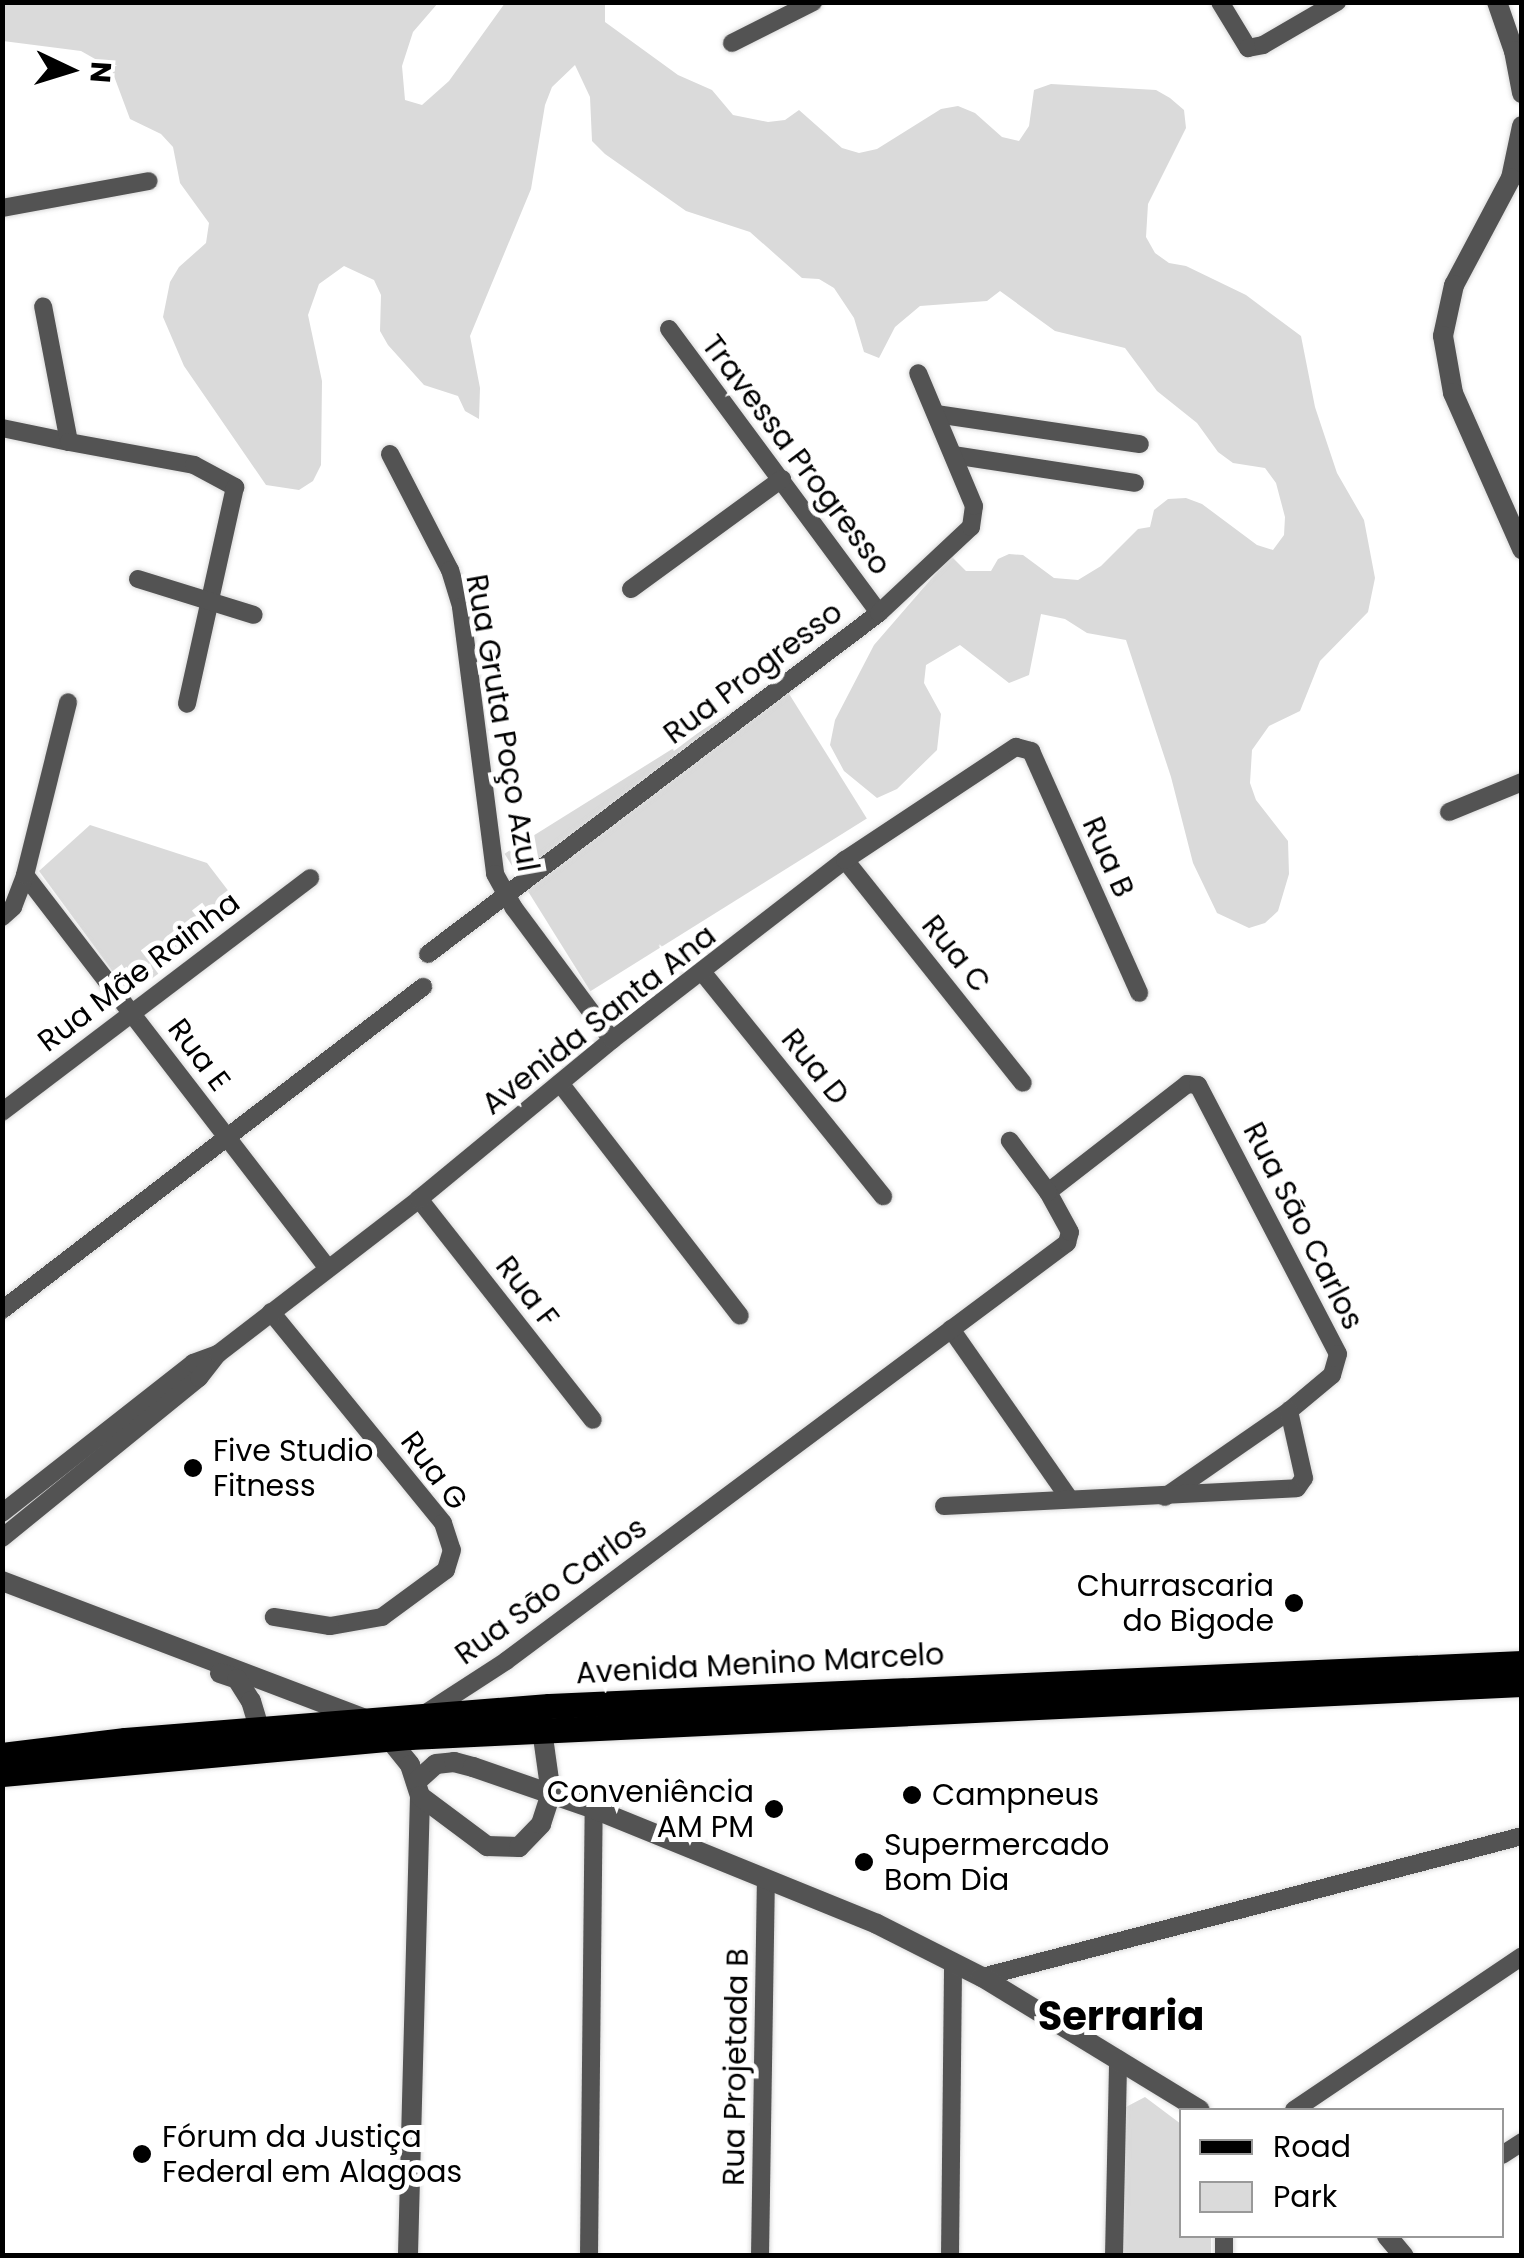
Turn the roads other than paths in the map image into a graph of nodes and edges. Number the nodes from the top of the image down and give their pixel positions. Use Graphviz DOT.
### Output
graph roads {
  1 [pos="813,2"];
  2 [pos="1220,2"];
  3 [pos="1337,2"];
  4 [pos="1497,2"];
  5 [pos="732,43"];
  6 [pos="1522,94"];
  7 [pos="1522,126"];
  8 [pos="149,181"];
  9 [pos="2,208"];
  10 [pos="43,306"];
  11 [pos="669,329"];
  12 [pos="918,374"];
  13 [pos="936,414"];
  14 [pos="2,428"];
  15 [pos="68,442"];
  16 [pos="1140,444"];
  17 [pos="390,454"];
  18 [pos="953,455"];
  19 [pos="782,479"];
  20 [pos="1135,483"];
  21 [pos="1522,549"];
  22 [pos="138,578"];
  23 [pos="631,590"];
  24 [pos="211,600"];
  25 [pos="880,613"];
  26 [pos="254,615"];
  27 [pos="68,702"];
  28 [pos="187,704"];
  29 [pos="1023,746"];
  30 [pos="1522,782"];
  31 [pos="1448,812"];
  32 [pos="845,860"];
  33 [pos="25,875"];
  34 [pos="310,878"];
  35 [pos="504,893"];
  36 [pos="2,917"];
  37 [pos="428,954"];
  38 [pos="704,973"];
  39 [pos="424,986"];
  40 [pos="1139,994"];
  41 [pos="131,1012"];
  42 [pos="612,1040"];
  43 [pos="560,1083"];
  44 [pos="1023,1083"];
  45 [pos="2,1112"];
  46 [pos="227,1138"];
  47 [pos="1010,1141"];
  48 [pos="1048,1192"];
  49 [pos="883,1196"];
  50 [pos="419,1199"];
  51 [pos="328,1268"];
  52 [pos="2,1310"];
  53 [pos="271,1312"];
  54 [pos="740,1316"];
  55 [pos="950,1329"];
  56 [pos="218,1354"];
  57 [pos="1289,1411"];
  58 [pos="593,1420"];
  59 [pos="1164,1497"];
  60 [pos="1068,1498"];
  61 [pos="944,1506"];
  62 [pos="2,1512"];
  63 [pos="2,1538"];
  64 [pos="2,1581"];
  65 [pos="2,1592"];
  66 [pos="274,1617"];
  67 [pos="1522,1663"];
  68 [pos="1522,1684"];
  69 [pos="422,1715"];
  70 [pos="541,1719"];
  71 [pos="369,1720"];
  72 [pos="261,1738"];
  73 [pos="390,1740"];
  74 [pos="2,1754"];
  75 [pos="2,1774"];
  76 [pos="418,1789"];
  77 [pos="551,1794"];
  78 [pos="594,1809"];
  79 [pos="1522,1836"];
  80 [pos="766,1879"];
  81 [pos="1522,1956"];
  82 [pos="953,1962"];
  83 [pos="982,1977"];
  84 [pos="1118,2059"];
  85 [pos="1197,2108"];
  86 [pos="1297,2108"];
  87 [pos="408,2256"];
  88 [pos="589,2256"];
  89 [pos="760,2256"];
  90 [pos="950,2256"];
  91 [pos="1114,2256"];
  1 -- 5 [label="street"];
  2 -- 3 [label="street"];
  4 -- 6 [label="street"];
  7 -- 21 [label="street"];
  8 -- 9 [label="street"];
  10 -- 15 [label="street"];
  11 -- 19 [label="street, Travessa Progresso"];
  12 -- 13 [label="street, Rua Progresso"];
  13 -- 16 [label="street"];
  13 -- 18 [label="street, Rua Progresso"];
  14 -- 15 [label="street"];
  15 -- 24 [label="street"];
  17 -- 35 [label="street, Rua Gruta Poço Azul"];
  18 -- 20 [label="street"];
  18 -- 25 [label="street, Rua Progresso"];
  19 -- 23 [label="street"];
  19 -- 25 [label="street, Travessa Progresso"];
  22 -- 24 [label="street"];
  24 -- 26 [label="street"];
  24 -- 28 [label="street"];
  25 -- 35 [label="street, Rua Progresso"];
  27 -- 33 [label="street"];
  29 -- 32 [label="street, Avenida Santa Ana"];
  29 -- 40 [label="street, Rua B"];
  30 -- 31 [label="street"];
  32 -- 38 [label="street, Avenida Santa Ana"];
  32 -- 44 [label="street, Rua C"];
  33 -- 36 [label="street"];
  33 -- 41 [label="street, Rua E"];
  34 -- 41 [label="street, Rua Mãe Rainha"];
  35 -- 37 [label="street, Rua Progresso"];
  35 -- 42 [label="street, Rua Gruta Poço Azul"];
  38 -- 42 [label="street, Avenida Santa Ana"];
  38 -- 49 [label="street, Rua D"];
  39 -- 46 [label="street"];
  41 -- 45 [label="street, Rua Mãe Rainha"];
  41 -- 46 [label="street, Rua E"];
  42 -- 43 [label="street, Avenida Santa Ana"];
  43 -- 50 [label="street, Avenida Santa Ana"];
  43 -- 54 [label="street"];
  46 -- 51 [label="street, Rua E"];
  46 -- 52 [label="street"];
  47 -- 48 [label="street"];
  48 -- 55 [label="street, Rua São Carlos"];
  48 -- 57 [label="street, Rua São Carlos"];
  50 -- 51 [label="street, Avenida Santa Ana"];
  50 -- 58 [label="street, Rua F"];
  51 -- 53 [label="street, Avenida Santa Ana"];
  53 -- 56 [label="street, Avenida Santa Ana"];
  53 -- 66 [label="street, Rua G"];
  55 -- 60 [label="street"];
  55 -- 69 [label="street, Rua São Carlos"];
  56 -- 62 [label="street, Avenida Santa Ana"];
  56 -- 63 [label="street, Avenida Santa Ana"];
  57 -- 59 [label="street, Rua São Carlos"];
  57 -- 59 [label="street"];
  59 -- 60 [label="street"];
  60 -- 61 [label="street"];
  64 -- 71 [label="street"];
  65 -- 72 [label="street"];
  67 -- 70 [label="main road, Avenida Menino Marcelo"];
  68 -- 70 [label="main road, Avenida Menino Marcelo"];
  69 -- 70 [label="main road, Avenida Menino Marcelo"];
  69 -- 71 [label="main road, Avenida Menino Marcelo"];
  70 -- 73 [label="main road, Avenida Menino Marcelo"];
  70 -- 77 [label="street"];
  71 -- 72 [label="main road, Avenida Menino Marcelo"];
  72 -- 73 [label="main road, Avenida Menino Marcelo"];
  72 -- 74 [label="main road, Avenida Menino Marcelo"];
  72 -- 75 [label="main road, Avenida Menino Marcelo"];
  73 -- 76 [label="street"];
  76 -- 77 [label="street"];
  76 -- 77 [label="street"];
  76 -- 87 [label="street"];
  77 -- 78 [label="street"];
  78 -- 80 [label="street"];
  78 -- 88 [label="street"];
  79 -- 83 [label="street"];
  80 -- 82 [label="street"];
  80 -- 89 [label="street, Rua Projetada B"];
  81 -- 86 [label="street"];
  82 -- 83 [label="street"];
  82 -- 90 [label="street"];
  83 -- 84 [label="street"];
  84 -- 85 [label="street"];
  84 -- 91 [label="street"];
}
